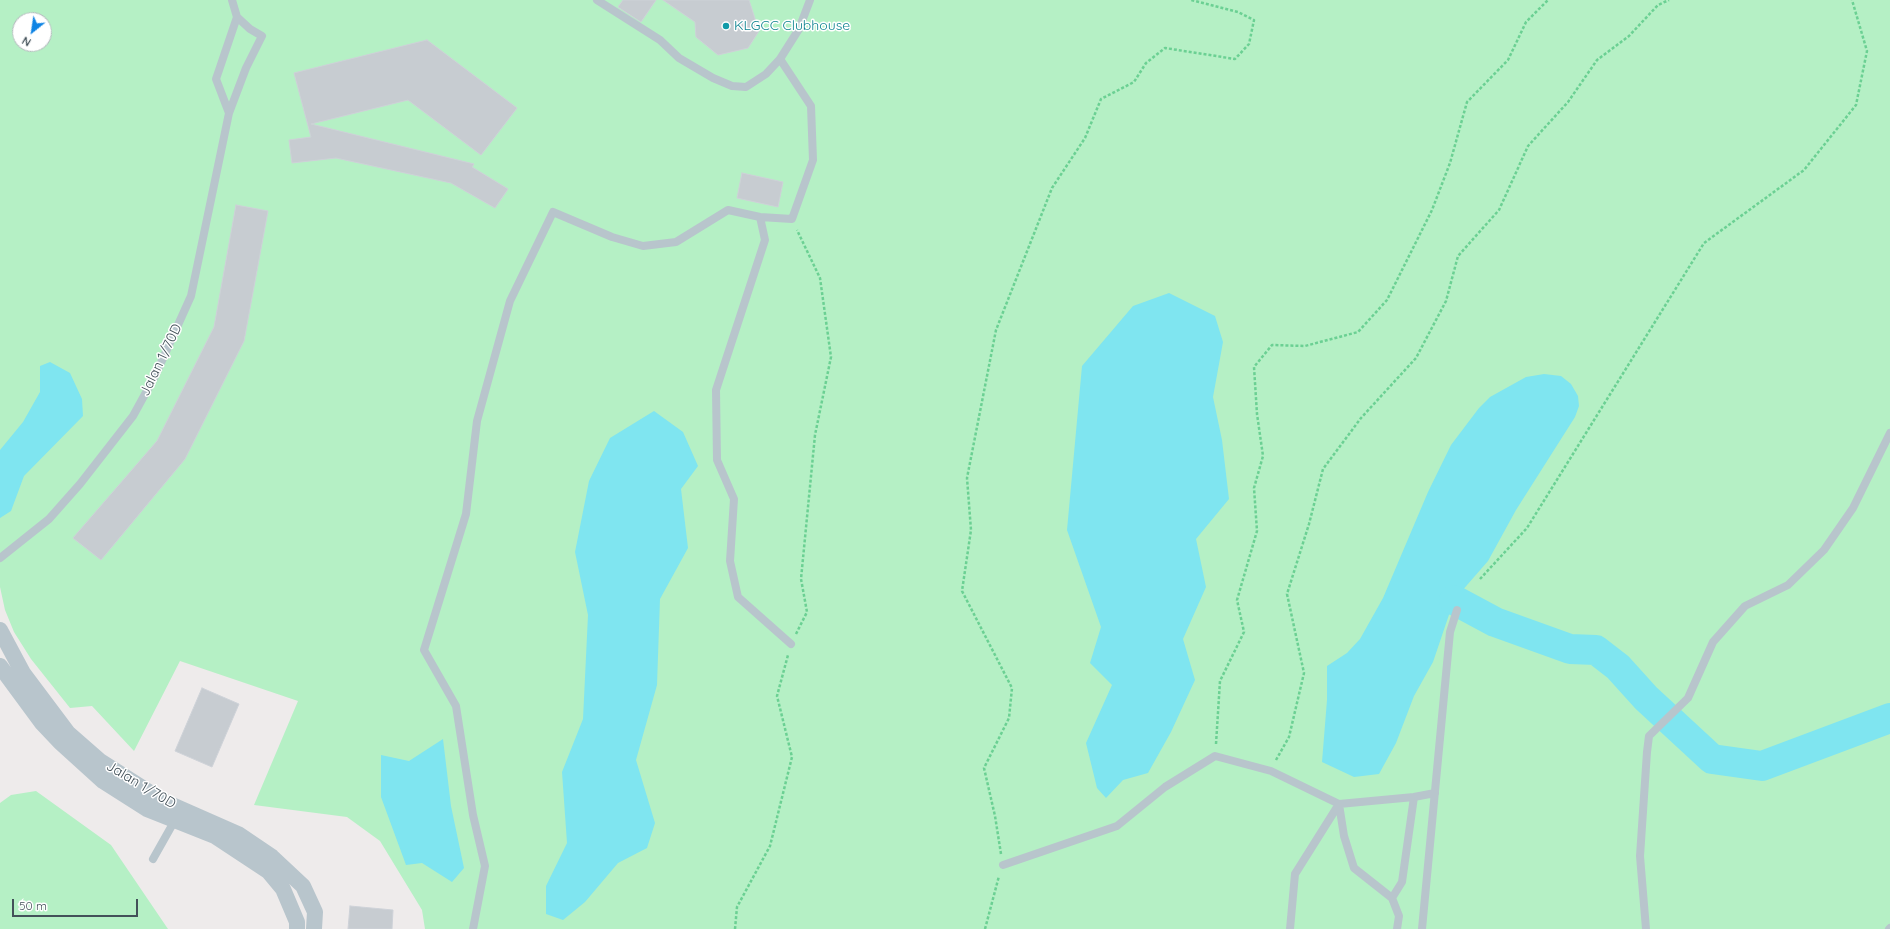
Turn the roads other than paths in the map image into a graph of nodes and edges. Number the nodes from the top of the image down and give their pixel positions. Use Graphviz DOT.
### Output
graph roads {
  1 [pos="232,0"];
  2 [pos="597,0"];
  3 [pos="810,0"];
  4 [pos="237,17"];
  5 [pos="780,60"];
  6 [pos="229,113"];
  7 [pos="760,217"];
  8 [pos="1890,433"];
  9 [pos="0,558"];
  10 [pos="1457,610"];
  11 [pos="0,630"];
  12 [pos="791,644"];
  13 [pos="0,666"];
  14 [pos="1435,793"];
  15 [pos="1414,797"];
  16 [pos="1339,804"];
  17 [pos="175,820"];
  18 [pos="153,859"];
  19 [pos="1002,865"];
  20 [pos="1392,898"];
  21 [pos="297,929"];
  22 [pos="314,929"];
  23 [pos="473,929"];
  24 [pos="1290,929"];
  25 [pos="1397,929"];
  26 [pos="1422,929"];
  27 [pos="1646,929"];
  1 -- 4 [label="lane"];
  2 -- 5 [label="lane"];
  3 -- 5 [label="lane"];
  4 -- 6 [label="lane"];
  4 -- 6 [label="lane, Jalan 1/70D"];
  5 -- 7 [label="lane"];
  6 -- 9 [label="lane, Jalan 1/70D"];
  7 -- 12 [label="lane"];
  7 -- 23 [label="lane"];
  8 -- 27 [label="lane"];
  10 -- 14 [label="lane"];
  11 -- 22 [label="street, Jalan 1/70D"];
  13 -- 17 [label="street, Jalan 1/70D"];
  14 -- 15 [label="lane"];
  14 -- 26 [label="lane"];
  15 -- 16 [label="lane"];
  15 -- 20 [label="lane"];
  16 -- 19 [label="lane"];
  16 -- 20 [label="lane"];
  16 -- 24 [label="lane"];
  17 -- 18 [label="lane"];
  17 -- 21 [label="street, Jalan 1/70D"];
  20 -- 25 [label="lane"];
}
